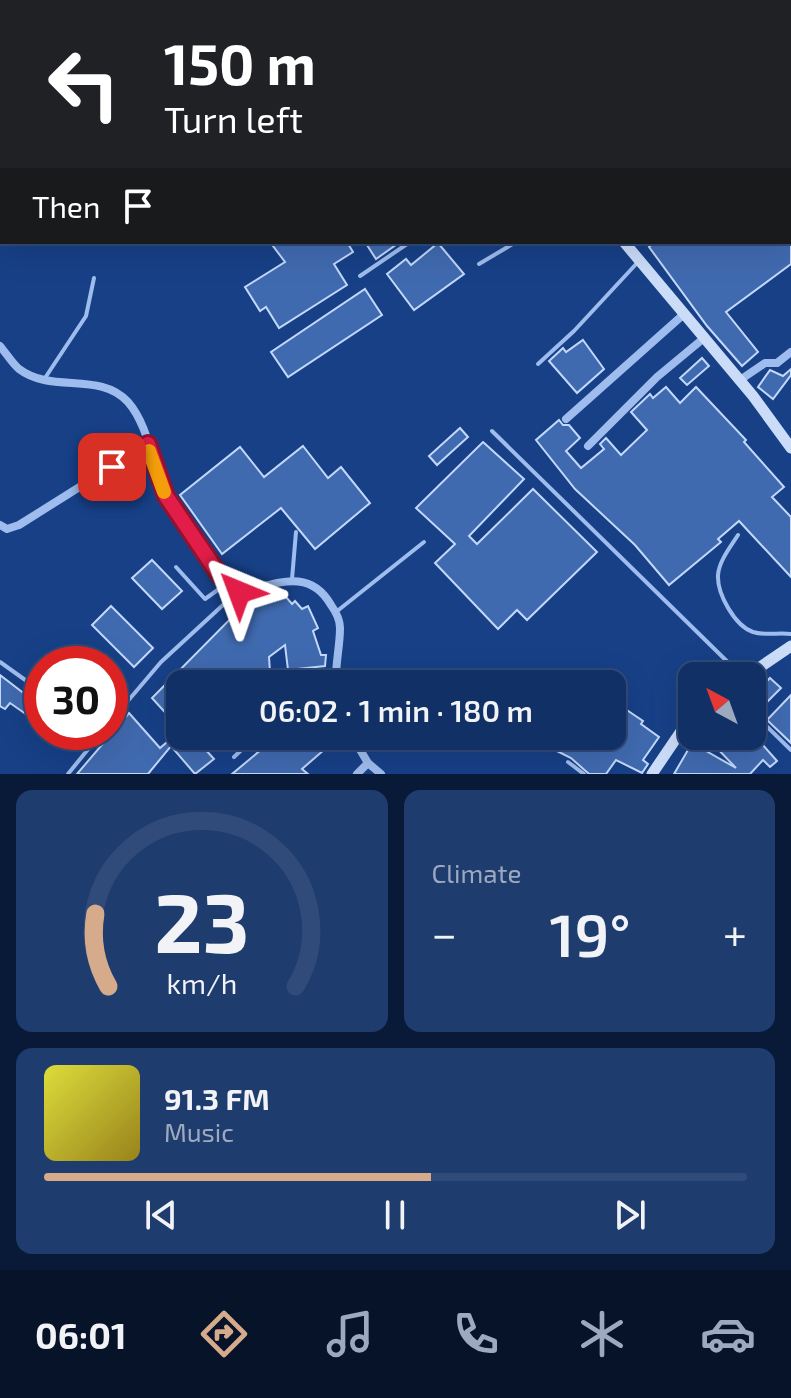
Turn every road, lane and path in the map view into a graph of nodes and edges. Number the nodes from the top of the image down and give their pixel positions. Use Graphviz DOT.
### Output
graph roads {
  1 [pos="407,244"];
  2 [pos="513,244"];
  3 [pos="625,244"];
  4 [pos="638,262"];
  5 [pos="479,264"];
  6 [pos="360,276"];
  7 [pos="94,278"];
  8 [pos="684,314"];
  9 [pos="704,338"];
  10 [pos="0,346"];
  11 [pos="791,352"];
  12 [pos="538,364"];
  13 [pos="44,380"];
  14 [pos="740,380"];
  15 [pos="566,419"];
  16 [pos="492,431"];
  17 [pos="148,444"];
  18 [pos="588,446"];
  19 [pos="791,448"];
  20 [pos="0,525"];
  21 [pos="296,532"];
  22 [pos="738,535"];
  23 [pos="424,542"];
  24 [pos="176,567"];
  25 [pos="291,582"];
  26 [pos="226,584"];
  27 [pos="236,593"];
  28 [pos="336,612"];
  29 [pos="791,634"];
  30 [pos="791,646"];
  31 [pos="0,662"];
  32 [pos="730,662"];
  33 [pos="766,662"];
  34 [pos="337,670"];
  35 [pos="24,679"];
  36 [pos="128,701"];
  37 [pos="766,726"];
  38 [pos="678,738"];
  39 [pos="89,750"];
  40 [pos="241,750"];
  41 [pos="360,750"];
  42 [pos="791,750"];
  43 [pos="234,757"];
  44 [pos="568,762"];
  45 [pos="368,763"];
  46 [pos="658,772"];
  47 [pos="68,774"];
  48 [pos="357,774"];
  49 [pos="381,774"];
  50 [pos="584,774"];
  1 -- 6 [label="lane"];
  2 -- 5 [label="lane"];
  3 -- 4 [label="main road"];
  4 -- 8 [label="main road"];
  4 -- 12 [label="lane"];
  7 -- 13 [label="lane"];
  8 -- 9 [label="main road"];
  8 -- 15 [label="street"];
  9 -- 14 [label="main road"];
  9 -- 18 [label="street"];
  10 -- 13 [label="street"];
  11 -- 14 [label="street"];
  13 -- 17 [label="street"];
  14 -- 19 [label="main road"];
  16 -- 32 [label="lane"];
  17 -- 20 [label="street"];
  17 -- 26 [label="street"];
  21 -- 25 [label="lane"];
  22 -- 29 [label="lane"];
  23 -- 28 [label="lane"];
  24 -- 26 [label="lane"];
  25 -- 27 [label="street"];
  25 -- 28 [label="street"];
  26 -- 27 [label="street"];
  27 -- 36 [label="lane"];
  28 -- 34 [label="street"];
  30 -- 33 [label="main road"];
  31 -- 35 [label="lane"];
  37 -- 42 [label="lane"];
  38 -- 46 [label="main road"];
  39 -- 47 [label="lane"];
  40 -- 43 [label="lane"];
  41 -- 45 [label="street"];
  44 -- 50 [label="lane"];
  45 -- 48 [label="street"];
  45 -- 49 [label="street"];
}
